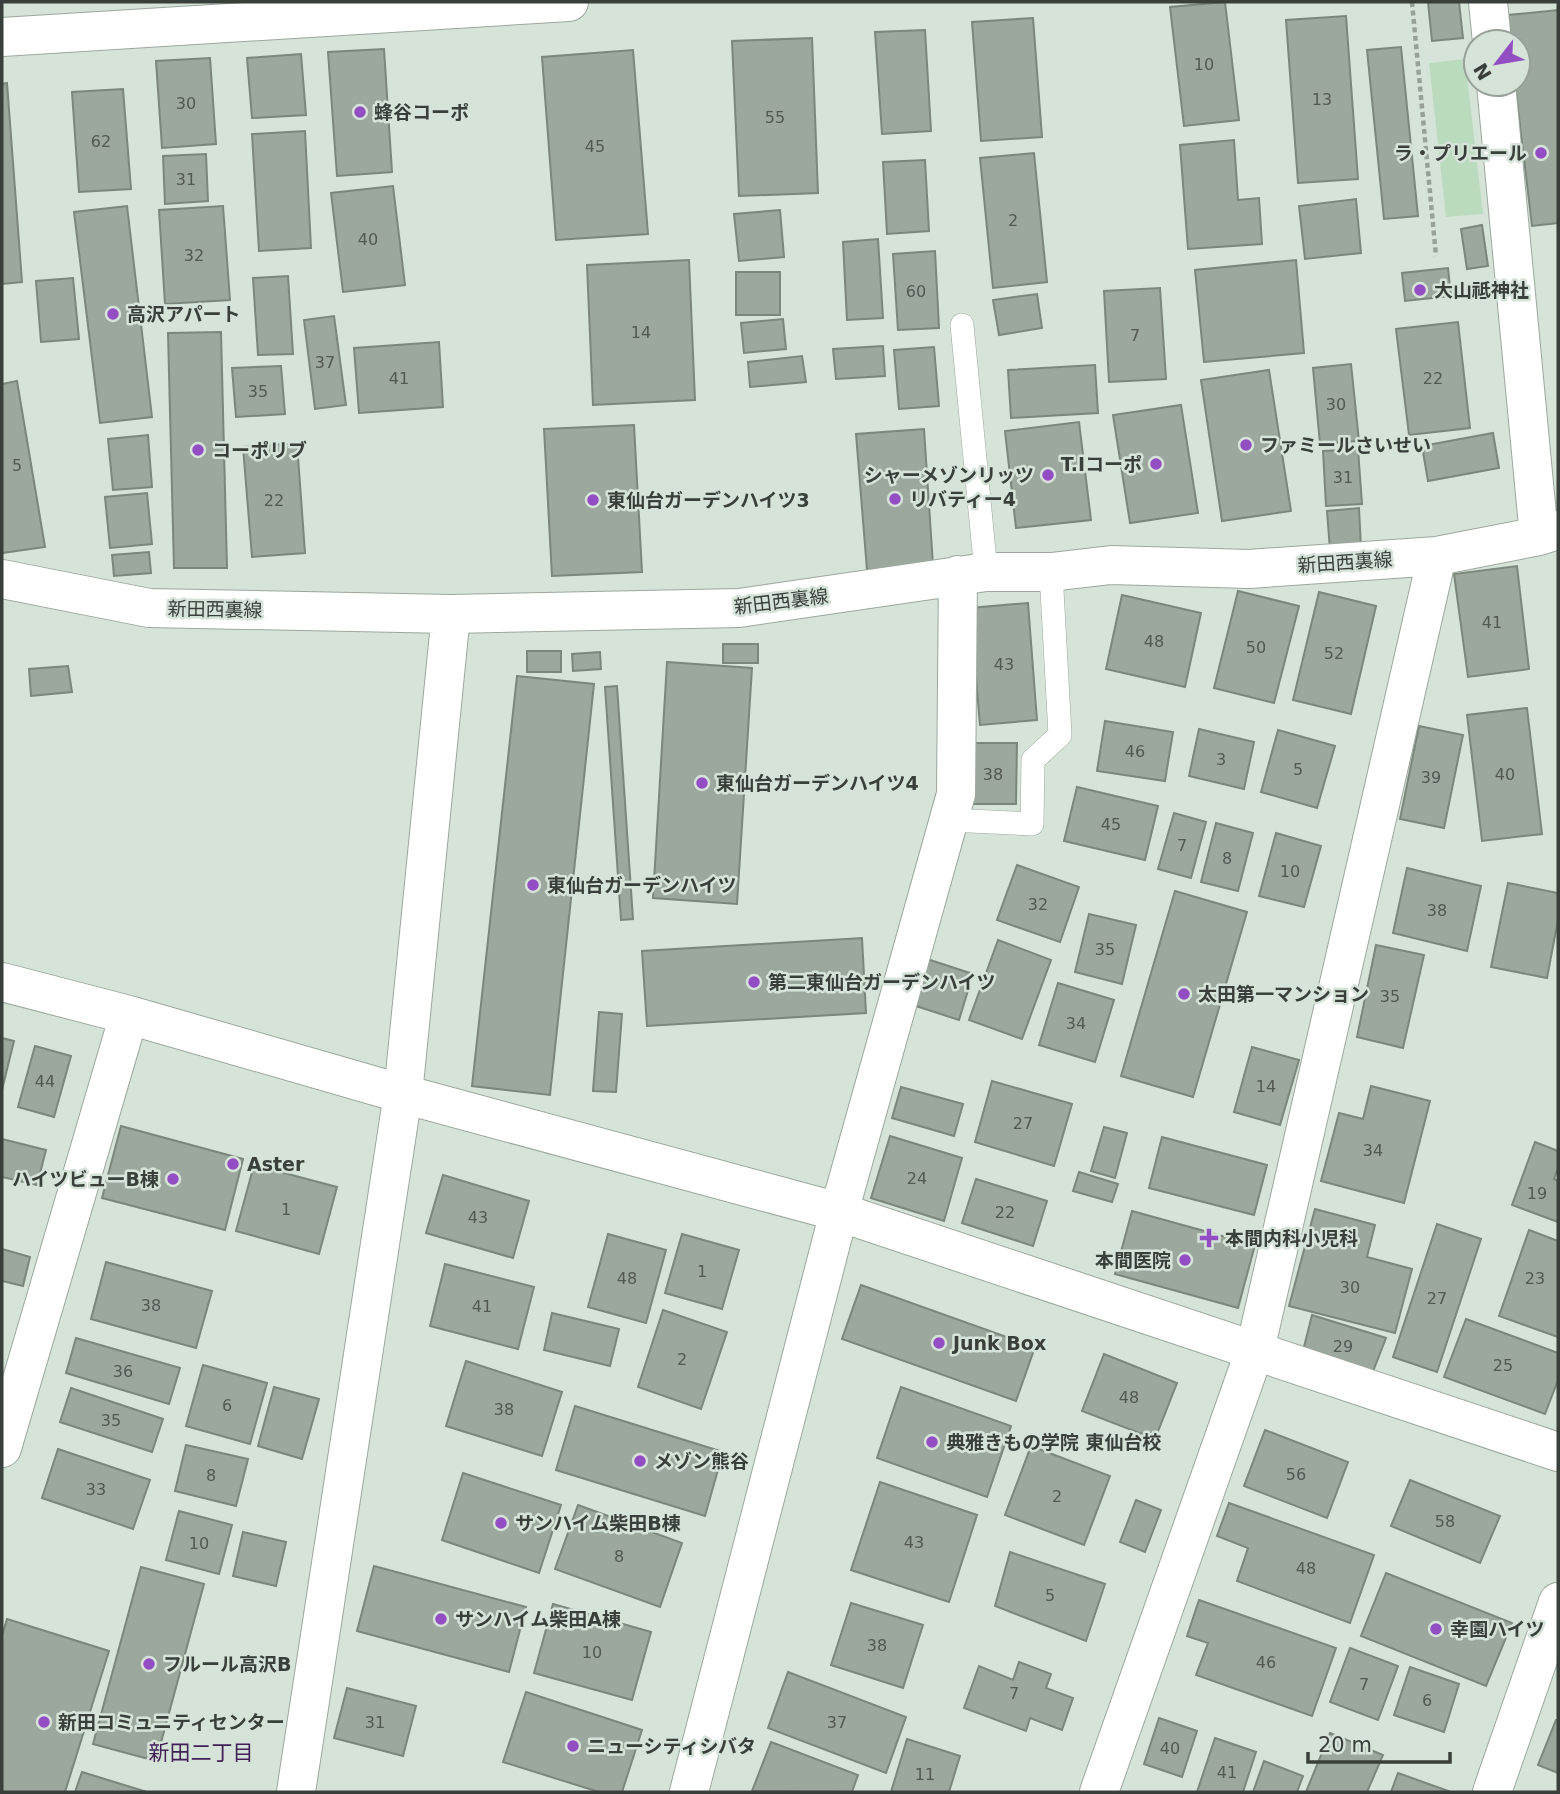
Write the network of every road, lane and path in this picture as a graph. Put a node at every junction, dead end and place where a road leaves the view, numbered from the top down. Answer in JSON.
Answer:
{"nodes":[{"id":1,"x":569,"y":2,"type":"edge"},
{"id":2,"x":1412,"y":2,"type":"edge"},
{"id":3,"x":1488,"y":2,"type":"edge"},
{"id":4,"x":1491,"y":28,"type":"edge"},
{"id":5,"x":2,"y":37,"type":"edge"},
{"id":6,"x":1498,"y":98,"type":"edge"},
{"id":7,"x":1436,"y":256,"type":"dead end"},
{"id":8,"x":962,"y":325,"type":"dead end"},
{"id":9,"x":1548,"y":533,"type":"edge"},
{"id":10,"x":1437,"y":556,"type":"junction"},
{"id":11,"x":1051,"y":572,"type":"junction"},
{"id":12,"x":972,"y":573,"type":"junction"},
{"id":13,"x":2,"y":579,"type":"edge"},
{"id":14,"x":452,"y":614,"type":"junction"},
{"id":15,"x":949,"y":820,"type":"junction"},
{"id":16,"x":2,"y":982,"type":"edge"},
{"id":17,"x":129,"y":1015,"type":"junction"},
{"id":18,"x":403,"y":1094,"type":"junction"},
{"id":19,"x":839,"y":1212,"type":"junction"},
{"id":20,"x":1255,"y":1350,"type":"junction"},
{"id":21,"x":2,"y":1448,"type":"edge"},
{"id":22,"x":1558,"y":1452,"type":"edge"},
{"id":23,"x":1558,"y":1602,"type":"edge"},
{"id":24,"x":296,"y":1792,"type":"edge"},
{"id":25,"x":689,"y":1792,"type":"edge"},
{"id":26,"x":1099,"y":1792,"type":"edge"},
{"id":27,"x":1492,"y":1792,"type":"edge"}],
"edges":[{"from":1,"to":5,"type":"street"},
{"from":2,"to":7,"type":"path"},
{"from":3,"to":4,"type":"street"},
{"from":6,"to":9,"type":"street"},
{"from":8,"to":12,"type":"lane"},
{"from":9,"to":10,"type":"street","name":"新田西裏線"},
{"from":10,"to":11,"type":"street","name":"新田西裏線"},
{"from":10,"to":20,"type":"street"},
{"from":11,"to":12,"type":"street","name":"新田西裏線"},
{"from":11,"to":15,"type":"lane"},
{"from":12,"to":14,"type":"street","name":"新田西裏線"},
{"from":12,"to":15,"type":"street"},
{"from":13,"to":14,"type":"street","name":"新田西裏線"},
{"from":14,"to":18,"type":"street"},
{"from":15,"to":19,"type":"street"},
{"from":16,"to":17,"type":"street"},
{"from":17,"to":18,"type":"street"},
{"from":17,"to":21,"type":"street"},
{"from":18,"to":19,"type":"street"},
{"from":18,"to":24,"type":"street"},
{"from":19,"to":20,"type":"street"},
{"from":19,"to":25,"type":"street"},
{"from":20,"to":22,"type":"street"},
{"from":20,"to":26,"type":"street"},
{"from":23,"to":27,"type":"street"}]}
